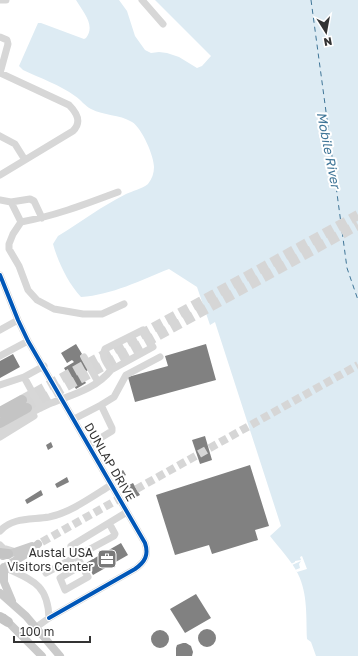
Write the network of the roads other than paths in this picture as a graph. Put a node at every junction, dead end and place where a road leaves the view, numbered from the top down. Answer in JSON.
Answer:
{"nodes":[{"id":1,"x":0,"y":0,"type":"edge"},
{"id":2,"x":6,"y":0,"type":"edge"},
{"id":3,"x":142,"y":0,"type":"edge"},
{"id":4,"x":163,"y":24,"type":"dead end"},
{"id":5,"x":0,"y":37,"type":"edge"},
{"id":6,"x":0,"y":73,"type":"edge"},
{"id":7,"x":0,"y":136,"type":"edge"},
{"id":8,"x":25,"y":160,"type":"junction"},
{"id":9,"x":0,"y":175,"type":"edge"},
{"id":10,"x":118,"y":192,"type":"dead end"},
{"id":11,"x":0,"y":200,"type":"edge"},
{"id":12,"x":11,"y":202,"type":"junction"},
{"id":13,"x":42,"y":218,"type":"junction"},
{"id":14,"x":21,"y":222,"type":"junction"},
{"id":15,"x":0,"y":275,"type":"edge"},
{"id":16,"x":124,"y":304,"type":"dead end"},
{"id":17,"x":18,"y":320,"type":"junction"},
{"id":18,"x":0,"y":330,"type":"edge"},
{"id":19,"x":28,"y":341,"type":"junction"},
{"id":20,"x":0,"y":356,"type":"edge"},
{"id":21,"x":84,"y":357,"type":"dead end"},
{"id":22,"x":160,"y":357,"type":"dead end"},
{"id":23,"x":44,"y":366,"type":"junction"},
{"id":24,"x":111,"y":370,"type":"junction"},
{"id":25,"x":24,"y":377,"type":"junction"},
{"id":26,"x":98,"y":382,"type":"junction"},
{"id":27,"x":0,"y":385,"type":"edge"},
{"id":28,"x":62,"y":399,"type":"junction"},
{"id":29,"x":101,"y":405,"type":"junction"},
{"id":30,"x":41,"y":408,"type":"junction"},
{"id":31,"x":0,"y":412,"type":"edge"},
{"id":32,"x":74,"y":419,"type":"junction"},
{"id":33,"x":0,"y":423,"type":"edge"},
{"id":34,"x":0,"y":430,"type":"edge"},
{"id":35,"x":0,"y":437,"type":"edge"},
{"id":36,"x":89,"y":445,"type":"junction"},
{"id":37,"x":111,"y":485,"type":"junction"},
{"id":38,"x":127,"y":512,"type":"junction"},
{"id":39,"x":109,"y":523,"type":"junction"},
{"id":40,"x":0,"y":532,"type":"edge"},
{"id":41,"x":0,"y":545,"type":"edge"},
{"id":42,"x":28,"y":548,"type":"junction"},
{"id":43,"x":6,"y":554,"type":"edge"},
{"id":44,"x":77,"y":556,"type":"junction"},
{"id":45,"x":82,"y":565,"type":"dead end"},
{"id":46,"x":1,"y":567,"type":"edge"},
{"id":47,"x":46,"y":573,"type":"dead end"},
{"id":48,"x":0,"y":593,"type":"edge"},
{"id":49,"x":13,"y":603,"type":"junction"},
{"id":50,"x":3,"y":618,"type":"edge"},
{"id":51,"x":49,"y":618,"type":"junction"},
{"id":52,"x":36,"y":626,"type":"junction"},
{"id":53,"x":24,"y":636,"type":"junction"},
{"id":54,"x":42,"y":656,"type":"edge"},
{"id":55,"x":60,"y":656,"type":"edge"}],
"edges":[{"from":1,"to":2,"type":"street"},
{"from":3,"to":4,"type":"street"},
{"from":5,"to":6,"type":"street"},
{"from":6,"to":8,"type":"street"},
{"from":7,"to":8,"type":"street"},
{"from":8,"to":9,"type":"street"},
{"from":10,"to":13,"type":"street"},
{"from":11,"to":12,"type":"street"},
{"from":12,"to":13,"type":"street"},
{"from":12,"to":14,"type":"street"},
{"from":13,"to":14,"type":"street"},
{"from":14,"to":16,"type":"street"},
{"from":15,"to":17,"type":"street","name":"DUNLAP DRIVE"},
{"from":17,"to":18,"type":"street"},
{"from":17,"to":19,"type":"street","name":"DUNLAP DRIVE"},
{"from":19,"to":20,"type":"street"},
{"from":19,"to":23,"type":"street","name":"DUNLAP DRIVE"},
{"from":21,"to":26,"type":"street"},
{"from":22,"to":29,"type":"street"},
{"from":23,"to":25,"type":"street"},
{"from":23,"to":28,"type":"street","name":"DUNLAP DRIVE"},
{"from":24,"to":24,"type":"street"},
{"from":24,"to":26,"type":"street"},
{"from":25,"to":27,"type":"street"},
{"from":25,"to":30,"type":"street"},
{"from":26,"to":28,"type":"street"},
{"from":28,"to":30,"type":"street"},
{"from":28,"to":32,"type":"street","name":"DUNLAP DRIVE"},
{"from":29,"to":32,"type":"street"},
{"from":29,"to":36,"type":"street"},
{"from":30,"to":34,"type":"street"},
{"from":30,"to":35,"type":"street"},
{"from":31,"to":33,"type":"highway"},
{"from":32,"to":36,"type":"street","name":"DUNLAP DRIVE"},
{"from":36,"to":37,"type":"street","name":"DUNLAP DRIVE"},
{"from":37,"to":38,"type":"street","name":"DUNLAP DRIVE"},
{"from":37,"to":40,"type":"street"},
{"from":38,"to":39,"type":"street"},
{"from":38,"to":51,"type":"street","name":"DUNLAP DRIVE"},
{"from":39,"to":44,"type":"street"},
{"from":39,"to":44,"type":"street"},
{"from":41,"to":43,"type":"street"},
{"from":42,"to":43,"type":"main road"},
{"from":42,"to":46,"type":"main road"},
{"from":42,"to":46,"type":"main road"},
{"from":44,"to":45,"type":"street"},
{"from":44,"to":47,"type":"street"},
{"from":46,"to":49,"type":"main road"},
{"from":46,"to":51,"type":"street"},
{"from":48,"to":49,"type":"main road"},
{"from":49,"to":52,"type":"main road"},
{"from":50,"to":53,"type":"main road"},
{"from":51,"to":52,"type":"street","name":"DUNLAP DRIVE"},
{"from":52,"to":53,"type":"street","name":"DUNLAP DRIVE"},
{"from":52,"to":55,"type":"main road"},
{"from":53,"to":54,"type":"main road"}]}
